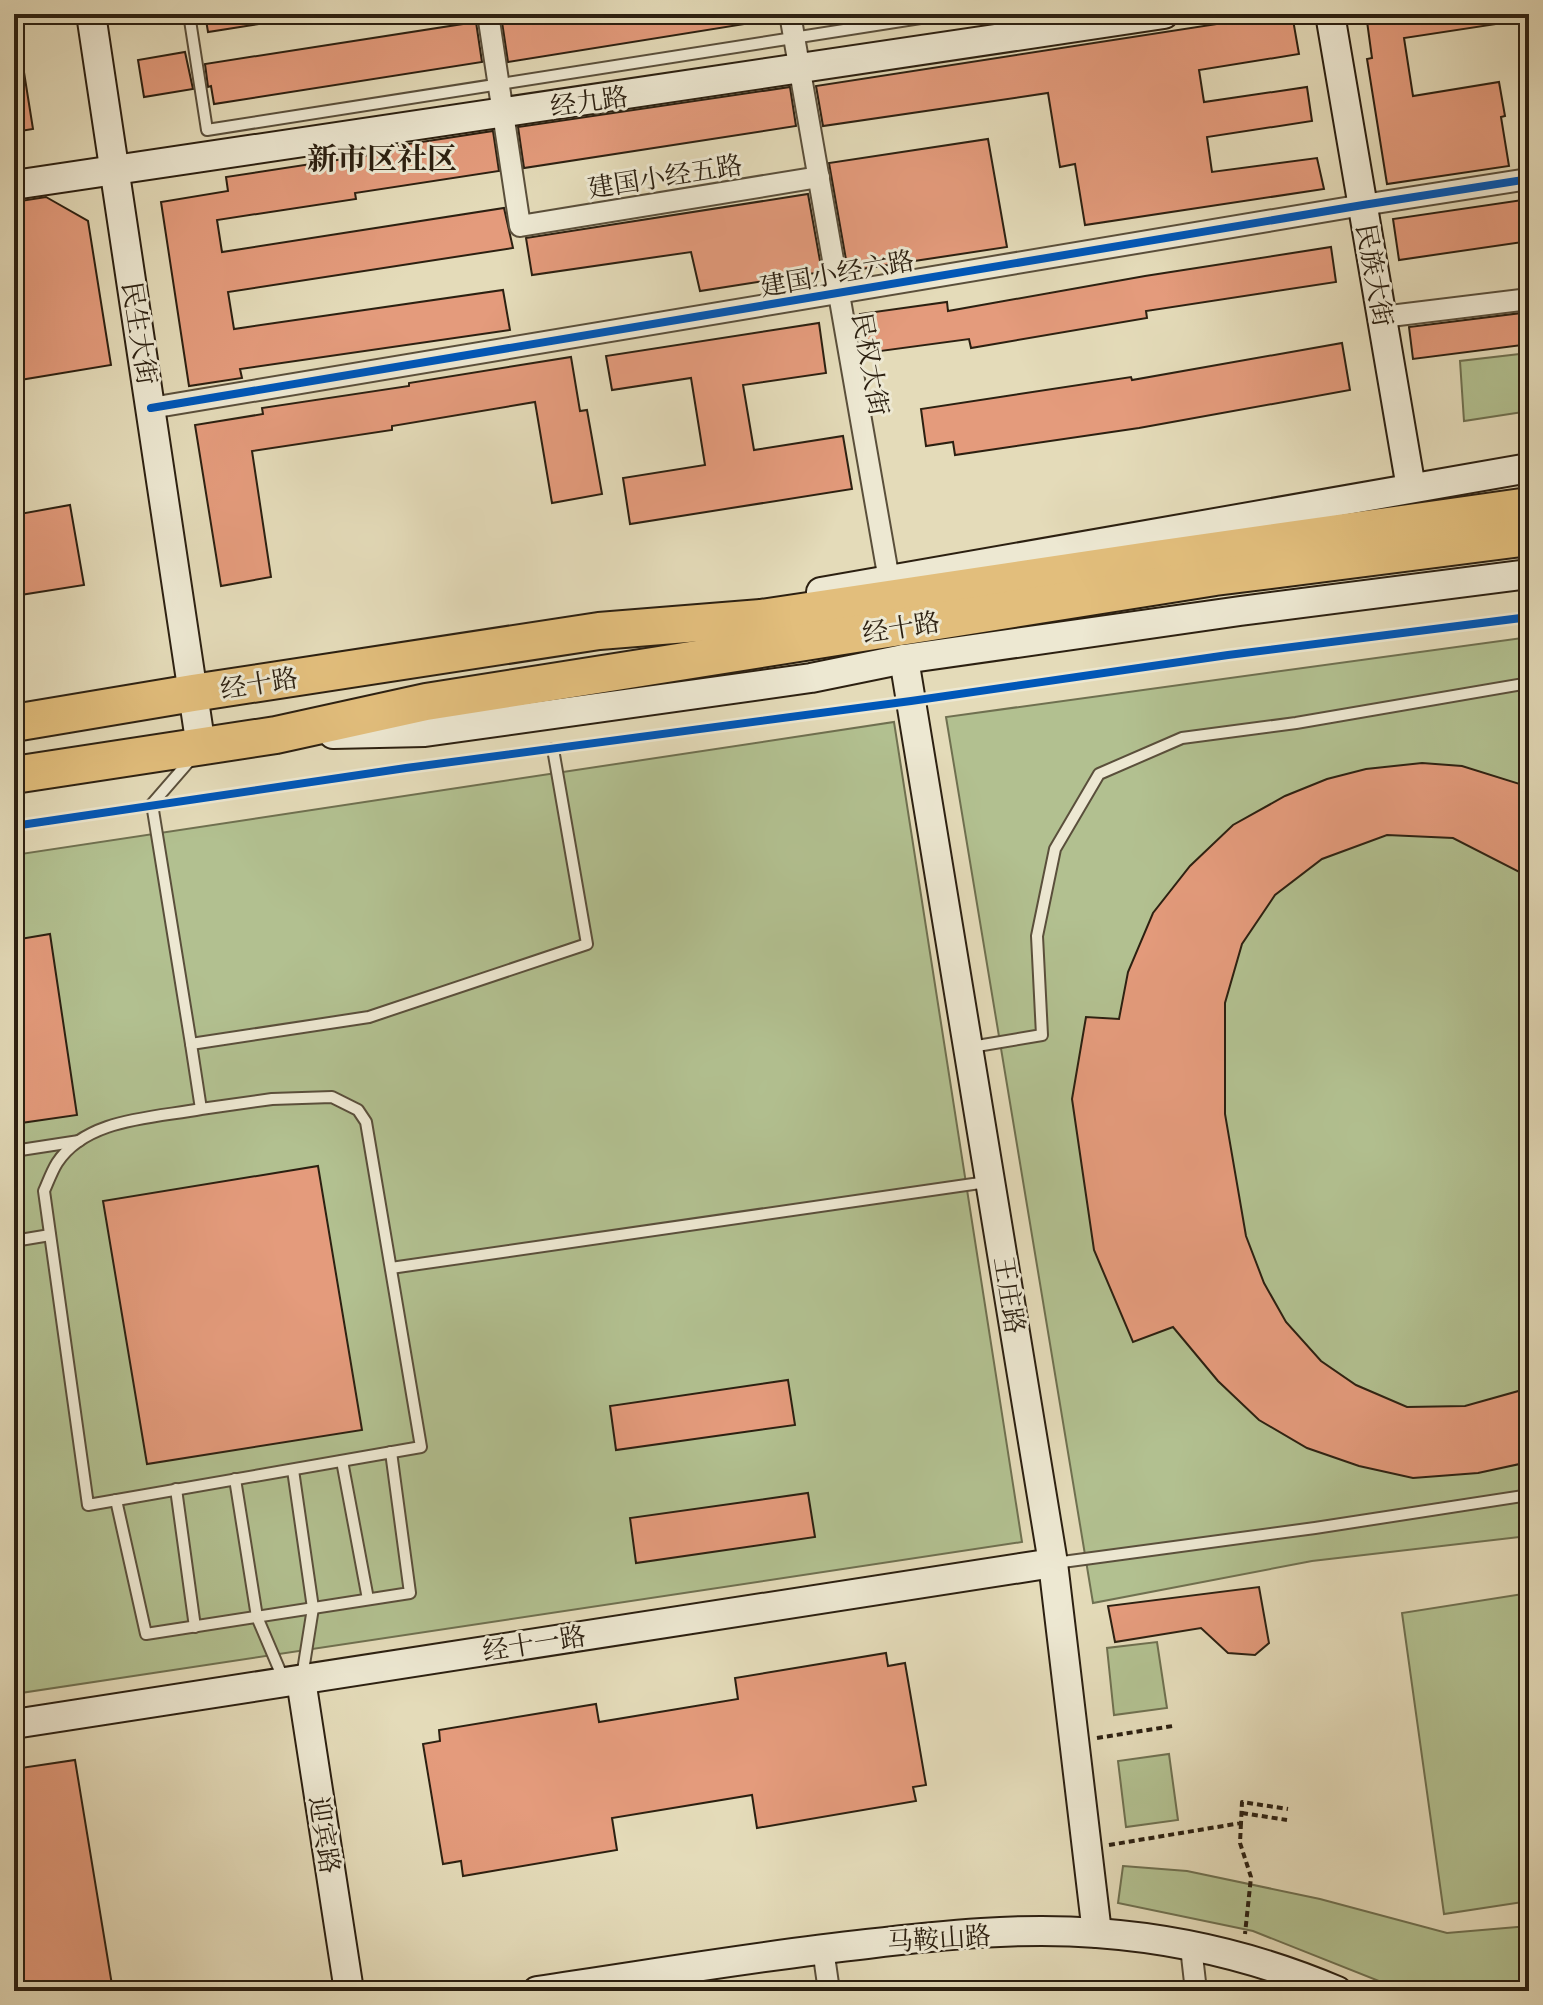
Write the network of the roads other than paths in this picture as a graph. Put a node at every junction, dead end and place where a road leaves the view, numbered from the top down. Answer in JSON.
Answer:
{"nodes":[{"id":1,"x":91,"y":14,"type":"edge"},
{"id":2,"x":189,"y":14,"type":"edge"},
{"id":3,"x":488,"y":14,"type":"edge"},
{"id":4,"x":790,"y":14,"type":"edge"},
{"id":5,"x":946,"y":14,"type":"edge"},
{"id":6,"x":1164,"y":14,"type":"edge"},
{"id":7,"x":1330,"y":14,"type":"edge"},
{"id":8,"x":1082,"y":20,"type":"edge"},
{"id":9,"x":794,"y":38,"type":"junction"},
{"id":10,"x":800,"y":70,"type":"junction"},
{"id":11,"x":499,"y":84,"type":"junction"},
{"id":12,"x":503,"y":114,"type":"junction"},
{"id":13,"x":116,"y":170,"type":"junction"},
{"id":14,"x":819,"y":177,"type":"junction"},
{"id":15,"x":1529,"y":179,"type":"edge"},
{"id":16,"x":14,"y":185,"type":"edge"},
{"id":17,"x":1363,"y":205,"type":"junction"},
{"id":18,"x":838,"y":293,"type":"junction"},
{"id":19,"x":1529,"y":299,"type":"edge"},
{"id":20,"x":1382,"y":317,"type":"junction"},
{"id":21,"x":151,"y":408,"type":"junction"},
{"id":22,"x":1529,"y":468,"type":"edge"},
{"id":23,"x":1468,"y":478,"type":"junction"},
{"id":24,"x":1411,"y":488,"type":"junction"},
{"id":25,"x":1529,"y":504,"type":"edge"},
{"id":26,"x":1529,"y":537,"type":"edge"},
{"id":27,"x":1529,"y":558,"type":"edge"},
{"id":28,"x":1529,"y":574,"type":"edge"},
{"id":29,"x":889,"y":580,"type":"junction"},
{"id":30,"x":1484,"y":580,"type":"junction"},
{"id":31,"x":599,"y":631,"type":"junction"},
{"id":32,"x":904,"y":659,"type":"junction"},
{"id":33,"x":1529,"y":683,"type":"edge"},
{"id":34,"x":193,"y":693,"type":"junction"},
{"id":35,"x":14,"y":723,"type":"edge"},
{"id":36,"x":276,"y":735,"type":"junction"},
{"id":37,"x":201,"y":747,"type":"junction"},
{"id":38,"x":553,"y":749,"type":"dead end"},
{"id":39,"x":14,"y":775,"type":"edge"},
{"id":40,"x":191,"y":1044,"type":"junction"},
{"id":41,"x":969,"y":1048,"type":"junction"},
{"id":42,"x":201,"y":1109,"type":"junction"},
{"id":43,"x":79,"y":1141,"type":"junction"},
{"id":44,"x":14,"y":1151,"type":"edge"},
{"id":45,"x":991,"y":1182,"type":"junction"},
{"id":46,"x":50,"y":1235,"type":"junction"},
{"id":47,"x":14,"y":1241,"type":"edge"},
{"id":48,"x":391,"y":1268,"type":"junction"},
{"id":49,"x":391,"y":1452,"type":"junction"},
{"id":50,"x":342,"y":1461,"type":"junction"},
{"id":51,"x":293,"y":1470,"type":"junction"},
{"id":52,"x":235,"y":1479,"type":"junction"},
{"id":53,"x":176,"y":1489,"type":"junction"},
{"id":54,"x":1529,"y":1495,"type":"edge"},
{"id":55,"x":116,"y":1500,"type":"junction"},
{"id":56,"x":1053,"y":1563,"type":"junction"},
{"id":57,"x":368,"y":1599,"type":"junction"},
{"id":58,"x":313,"y":1608,"type":"junction"},
{"id":59,"x":257,"y":1617,"type":"junction"},
{"id":60,"x":195,"y":1627,"type":"junction"},
{"id":61,"x":293,"y":1681,"type":"junction"},
{"id":62,"x":14,"y":1724,"type":"edge"},
{"id":63,"x":1097,"y":1933,"type":"junction"},
{"id":64,"x":1191,"y":1947,"type":"junction"},
{"id":65,"x":823,"y":1949,"type":"junction"},
{"id":66,"x":1298,"y":1982,"type":"edge"},
{"id":67,"x":330,"y":1991,"type":"edge"},
{"id":68,"x":349,"y":1991,"type":"edge"},
{"id":69,"x":537,"y":1991,"type":"edge"},
{"id":70,"x":829,"y":1991,"type":"edge"},
{"id":71,"x":1196,"y":1991,"type":"edge"},
{"id":72,"x":1337,"y":1991,"type":"edge"}],
"edges":[{"from":1,"to":13,"type":"main road","name":"民生大街"},
{"from":2,"to":11,"type":"lane"},
{"from":3,"to":11,"type":"street"},
{"from":4,"to":9,"type":"street","name":"民权大街"},
{"from":5,"to":9,"type":"lane"},
{"from":6,"to":8,"type":"main road","name":"经九路"},
{"from":7,"to":17,"type":"main road","name":"民族大街"},
{"from":8,"to":10,"type":"main road","name":"经九路"},
{"from":9,"to":10,"type":"street","name":"民权大街"},
{"from":9,"to":11,"type":"lane"},
{"from":10,"to":12,"type":"main road","name":"经九路"},
{"from":10,"to":14,"type":"street","name":"民权大街"},
{"from":11,"to":12,"type":"street"},
{"from":12,"to":13,"type":"main road","name":"经九路"},
{"from":12,"to":14,"type":"street","name":"建国小经五路"},
{"from":13,"to":16,"type":"main road","name":"经九路"},
{"from":13,"to":21,"type":"main road","name":"民生大街"},
{"from":14,"to":18,"type":"street","name":"民权大街"},
{"from":15,"to":17,"type":"street","name":"建国小经六路"},
{"from":17,"to":18,"type":"street","name":"建国小经六路"},
{"from":17,"to":20,"type":"main road","name":"民族大街"},
{"from":18,"to":21,"type":"street","name":"建国小经六路"},
{"from":18,"to":29,"type":"street","name":"民权大街"},
{"from":19,"to":20,"type":"street"},
{"from":20,"to":24,"type":"main road","name":"民族大街"},
{"from":21,"to":34,"type":"main road","name":"民生大街"},
{"from":22,"to":23,"type":"main road","name":"经十路"},
{"from":23,"to":24,"type":"main road","name":"经十路"},
{"from":23,"to":25,"type":"main road"},
{"from":24,"to":29,"type":"main road","name":"经十路"},
{"from":25,"to":31,"type":"highway","name":"经十路"},
{"from":26,"to":36,"type":"highway","name":"经十路"},
{"from":27,"to":30,"type":"main road"},
{"from":28,"to":30,"type":"main road","name":"经十路"},
{"from":29,"to":31,"type":"main road","name":"经十路"},
{"from":30,"to":32,"type":"main road","name":"经十路"},
{"from":31,"to":34,"type":"highway","name":"经十路"},
{"from":32,"to":36,"type":"main road","name":"经十路"},
{"from":32,"to":41,"type":"main road","name":"王庄路"},
{"from":33,"to":41,"type":"lane"},
{"from":34,"to":35,"type":"highway","name":"经十路"},
{"from":34,"to":37,"type":"main road","name":"民生大街"},
{"from":36,"to":37,"type":"highway","name":"经十路"},
{"from":37,"to":39,"type":"highway","name":"经十路"},
{"from":37,"to":40,"type":"lane"},
{"from":38,"to":40,"type":"lane"},
{"from":40,"to":42,"type":"lane"},
{"from":41,"to":45,"type":"main road","name":"王庄路"},
{"from":42,"to":43,"type":"lane"},
{"from":42,"to":48,"type":"lane"},
{"from":43,"to":44,"type":"lane"},
{"from":43,"to":46,"type":"lane"},
{"from":45,"to":48,"type":"lane"},
{"from":45,"to":56,"type":"main road","name":"王庄路"},
{"from":46,"to":47,"type":"lane"},
{"from":46,"to":55,"type":"lane"},
{"from":48,"to":49,"type":"lane"},
{"from":49,"to":50,"type":"lane"},
{"from":49,"to":57,"type":"lane"},
{"from":50,"to":51,"type":"lane"},
{"from":50,"to":57,"type":"lane"},
{"from":51,"to":52,"type":"lane"},
{"from":51,"to":58,"type":"lane"},
{"from":52,"to":53,"type":"lane"},
{"from":52,"to":59,"type":"lane"},
{"from":53,"to":55,"type":"lane"},
{"from":53,"to":60,"type":"lane"},
{"from":54,"to":56,"type":"lane"},
{"from":55,"to":60,"type":"lane"},
{"from":56,"to":61,"type":"main road","name":"经十一路"},
{"from":56,"to":63,"type":"main road","name":"王庄路"},
{"from":57,"to":58,"type":"lane"},
{"from":58,"to":59,"type":"lane"},
{"from":58,"to":61,"type":"lane"},
{"from":59,"to":60,"type":"lane"},
{"from":59,"to":61,"type":"lane"},
{"from":61,"to":62,"type":"main road","name":"经十一路"},
{"from":61,"to":67,"type":"main road","name":"迎宾路"},
{"from":61,"to":68,"type":"main road","name":"迎宾路"},
{"from":63,"to":64,"type":"main road","name":"马鞍山路"},
{"from":63,"to":65,"type":"main road","name":"马鞍山路"},
{"from":64,"to":66,"type":"main road","name":"马鞍山路"},
{"from":64,"to":71,"type":"street"},
{"from":65,"to":69,"type":"main road","name":"马鞍山路"},
{"from":65,"to":70,"type":"street"},
{"from":66,"to":72,"type":"main road","name":"马鞍山路"}]}
